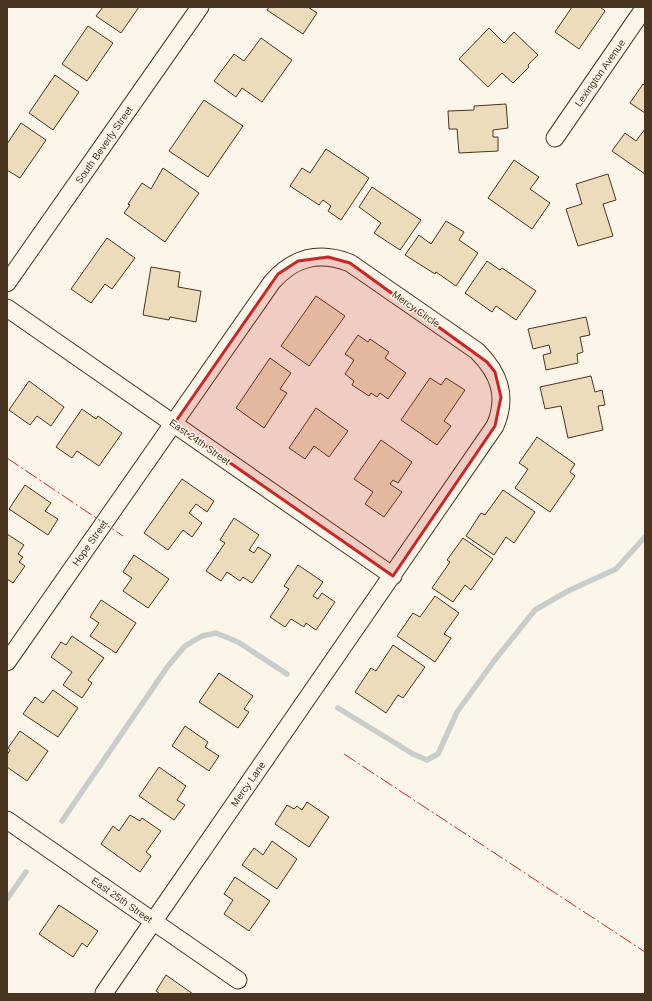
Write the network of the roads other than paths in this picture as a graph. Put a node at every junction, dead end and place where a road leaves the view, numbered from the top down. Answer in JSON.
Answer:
{"nodes":[{"id":1,"x":200,"y":7,"type":"edge"},
{"id":2,"x":645,"y":7,"type":"edge"},
{"id":3,"x":555,"y":138,"type":"dead end"},
{"id":4,"x":7,"y":283,"type":"edge"},
{"id":5,"x":7,"y":308,"type":"edge"},
{"id":6,"x":174,"y":424,"type":"junction"},
{"id":7,"x":393,"y":576,"type":"junction"},
{"id":8,"x":7,"y":662,"type":"edge"},
{"id":9,"x":7,"y":820,"type":"edge"},
{"id":10,"x":153,"y":922,"type":"junction"},
{"id":11,"x":238,"y":980,"type":"dead end"},
{"id":12,"x":104,"y":993,"type":"edge"}],
"edges":[{"from":1,"to":4,"type":"street","name":"South Beverly Street"},
{"from":2,"to":3,"type":"street","name":"Lexington Avenue"},
{"from":5,"to":6,"type":"street","name":"East 24th Street"},
{"from":6,"to":7,"type":"street","name":"East 24th Street"},
{"from":6,"to":7,"type":"street","name":"Mercy Circle"},
{"from":6,"to":8,"type":"street","name":"Hope Street"},
{"from":7,"to":10,"type":"street","name":"Mercy Lane"},
{"from":9,"to":10,"type":"street","name":"East 25th Street"},
{"from":10,"to":11,"type":"street","name":"East 25th Street"},
{"from":10,"to":12,"type":"street","name":"Mercy Lane"}]}
